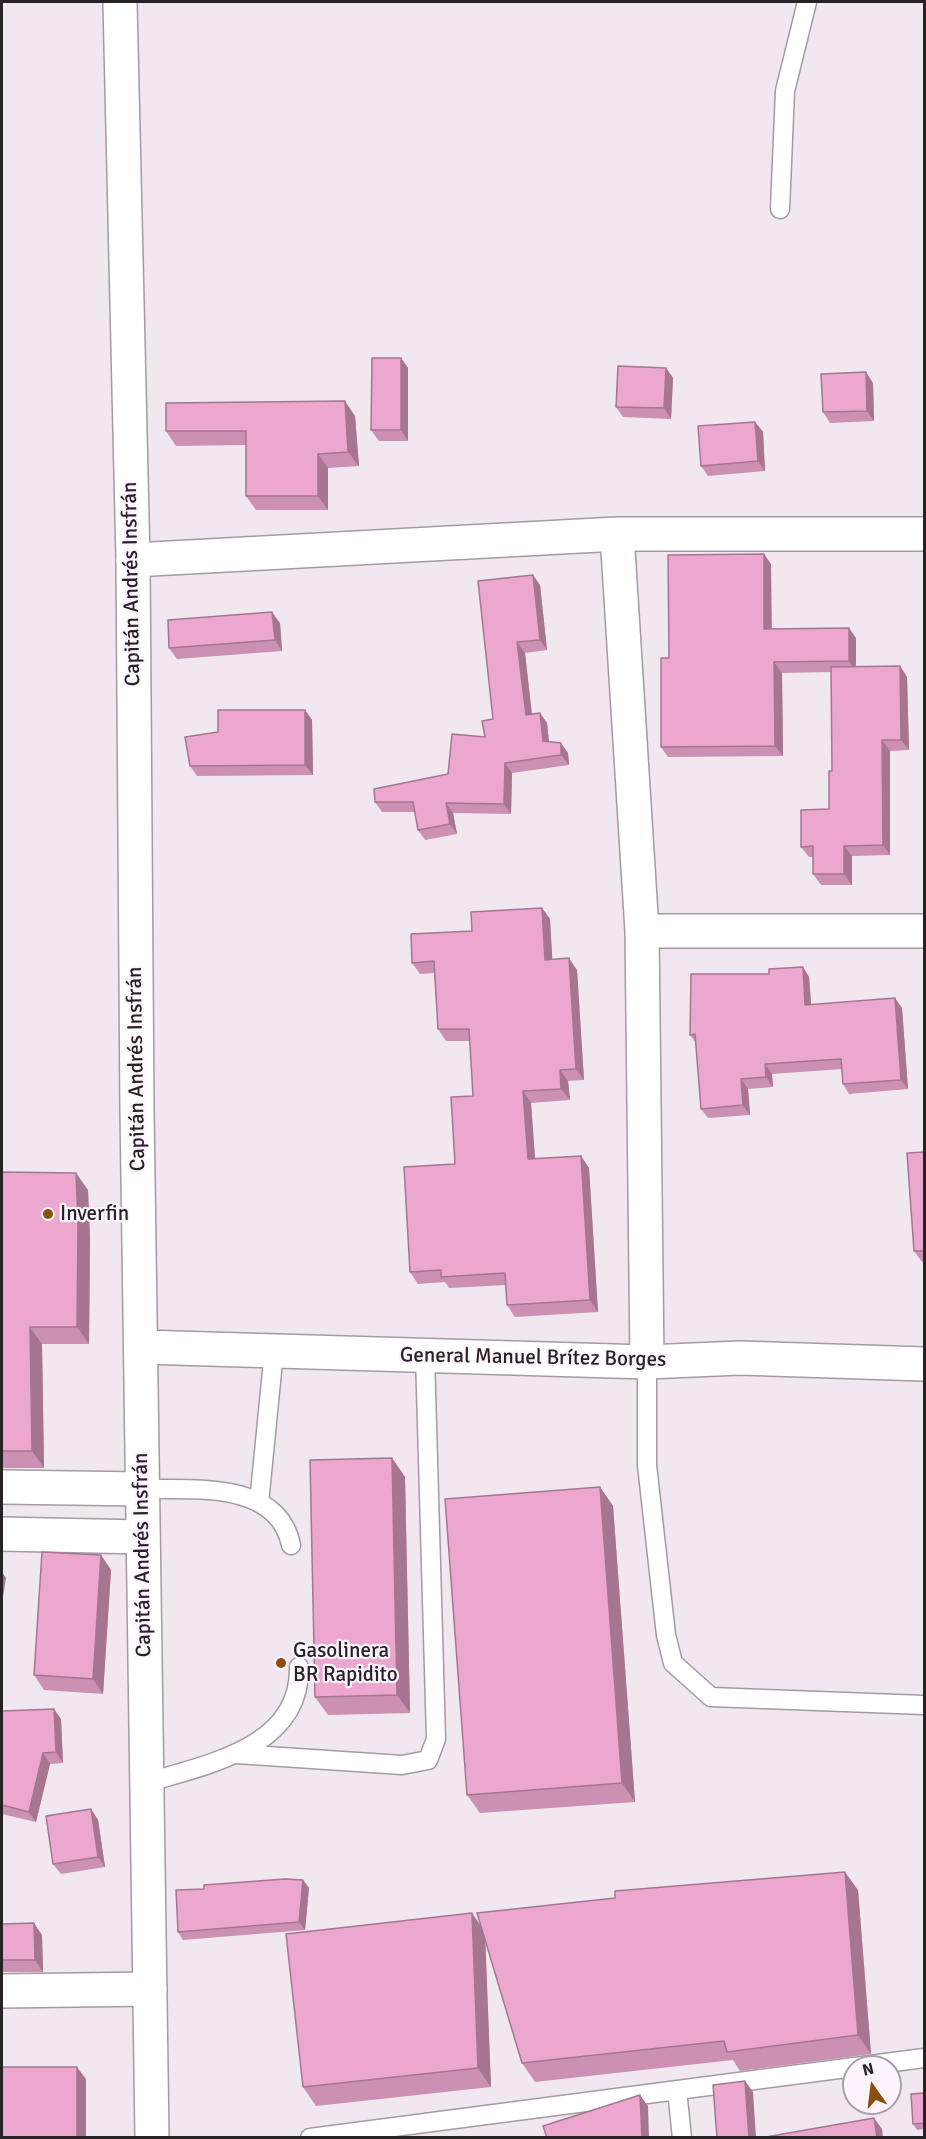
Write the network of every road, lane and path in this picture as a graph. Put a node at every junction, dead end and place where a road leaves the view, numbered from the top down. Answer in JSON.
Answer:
{"nodes":[{"id":1,"x":120,"y":2,"type":"edge"},
{"id":2,"x":807,"y":2,"type":"edge"},
{"id":3,"x":780,"y":208,"type":"dead end"},
{"id":4,"x":617,"y":534,"type":"junction"},
{"id":5,"x":924,"y":534,"type":"edge"},
{"id":6,"x":133,"y":560,"type":"junction"},
{"id":7,"x":642,"y":930,"type":"junction"},
{"id":8,"x":924,"y":931,"type":"edge"},
{"id":9,"x":142,"y":1347,"type":"junction"},
{"id":10,"x":274,"y":1351,"type":"junction"},
{"id":11,"x":425,"y":1356,"type":"junction"},
{"id":12,"x":647,"y":1362,"type":"junction"},
{"id":13,"x":924,"y":1364,"type":"edge"},
{"id":14,"x":2,"y":1487,"type":"edge"},
{"id":15,"x":142,"y":1489,"type":"junction"},
{"id":16,"x":259,"y":1503,"type":"junction"},
{"id":17,"x":2,"y":1534,"type":"edge"},
{"id":18,"x":142,"y":1537,"type":"junction"},
{"id":19,"x":291,"y":1545,"type":"dead end"},
{"id":20,"x":299,"y":1667,"type":"dead end"},
{"id":21,"x":924,"y":1705,"type":"edge"},
{"id":22,"x":237,"y":1754,"type":"junction"},
{"id":23,"x":146,"y":1783,"type":"junction"},
{"id":24,"x":150,"y":1989,"type":"junction"},
{"id":25,"x":2,"y":1991,"type":"edge"},
{"id":26,"x":924,"y":2058,"type":"edge"},
{"id":27,"x":902,"y":2061,"type":"edge"},
{"id":28,"x":842,"y":2069,"type":"edge"},
{"id":29,"x":677,"y":2090,"type":"junction"},
{"id":30,"x":152,"y":2138,"type":"edge"},
{"id":31,"x":310,"y":2138,"type":"edge"},
{"id":32,"x":682,"y":2138,"type":"edge"}],
"edges":[{"from":1,"to":6,"type":"street","name":"Capitán Andrés Insfrán"},
{"from":2,"to":3,"type":"lane"},
{"from":4,"to":5,"type":"street"},
{"from":4,"to":6,"type":"street"},
{"from":4,"to":7,"type":"street"},
{"from":6,"to":9,"type":"street","name":"Capitán Andrés Insfrán"},
{"from":7,"to":8,"type":"street"},
{"from":7,"to":12,"type":"street"},
{"from":9,"to":10,"type":"street","name":"General Manuel Brítez Borges"},
{"from":9,"to":15,"type":"street","name":"Capitán Andrés Insfrán"},
{"from":10,"to":11,"type":"street","name":"General Manuel Brítez Borges"},
{"from":10,"to":16,"type":"lane"},
{"from":11,"to":12,"type":"street","name":"General Manuel Brítez Borges"},
{"from":11,"to":22,"type":"lane"},
{"from":12,"to":13,"type":"street","name":"General Manuel Brítez Borges"},
{"from":12,"to":21,"type":"lane"},
{"from":14,"to":15,"type":"street"},
{"from":15,"to":16,"type":"lane"},
{"from":15,"to":18,"type":"street","name":"Capitán Andrés Insfrán"},
{"from":16,"to":19,"type":"lane"},
{"from":17,"to":18,"type":"street"},
{"from":18,"to":23,"type":"street","name":"Capitán Andrés Insfrán"},
{"from":20,"to":22,"type":"lane"},
{"from":22,"to":23,"type":"lane"},
{"from":23,"to":24,"type":"street","name":"Capitán Andrés Insfrán"},
{"from":24,"to":25,"type":"street"},
{"from":24,"to":30,"type":"street","name":"Capitán Andrés Insfrán"},
{"from":26,"to":27,"type":"lane"},
{"from":28,"to":29,"type":"lane"},
{"from":29,"to":31,"type":"lane"},
{"from":29,"to":32,"type":"lane"}]}
